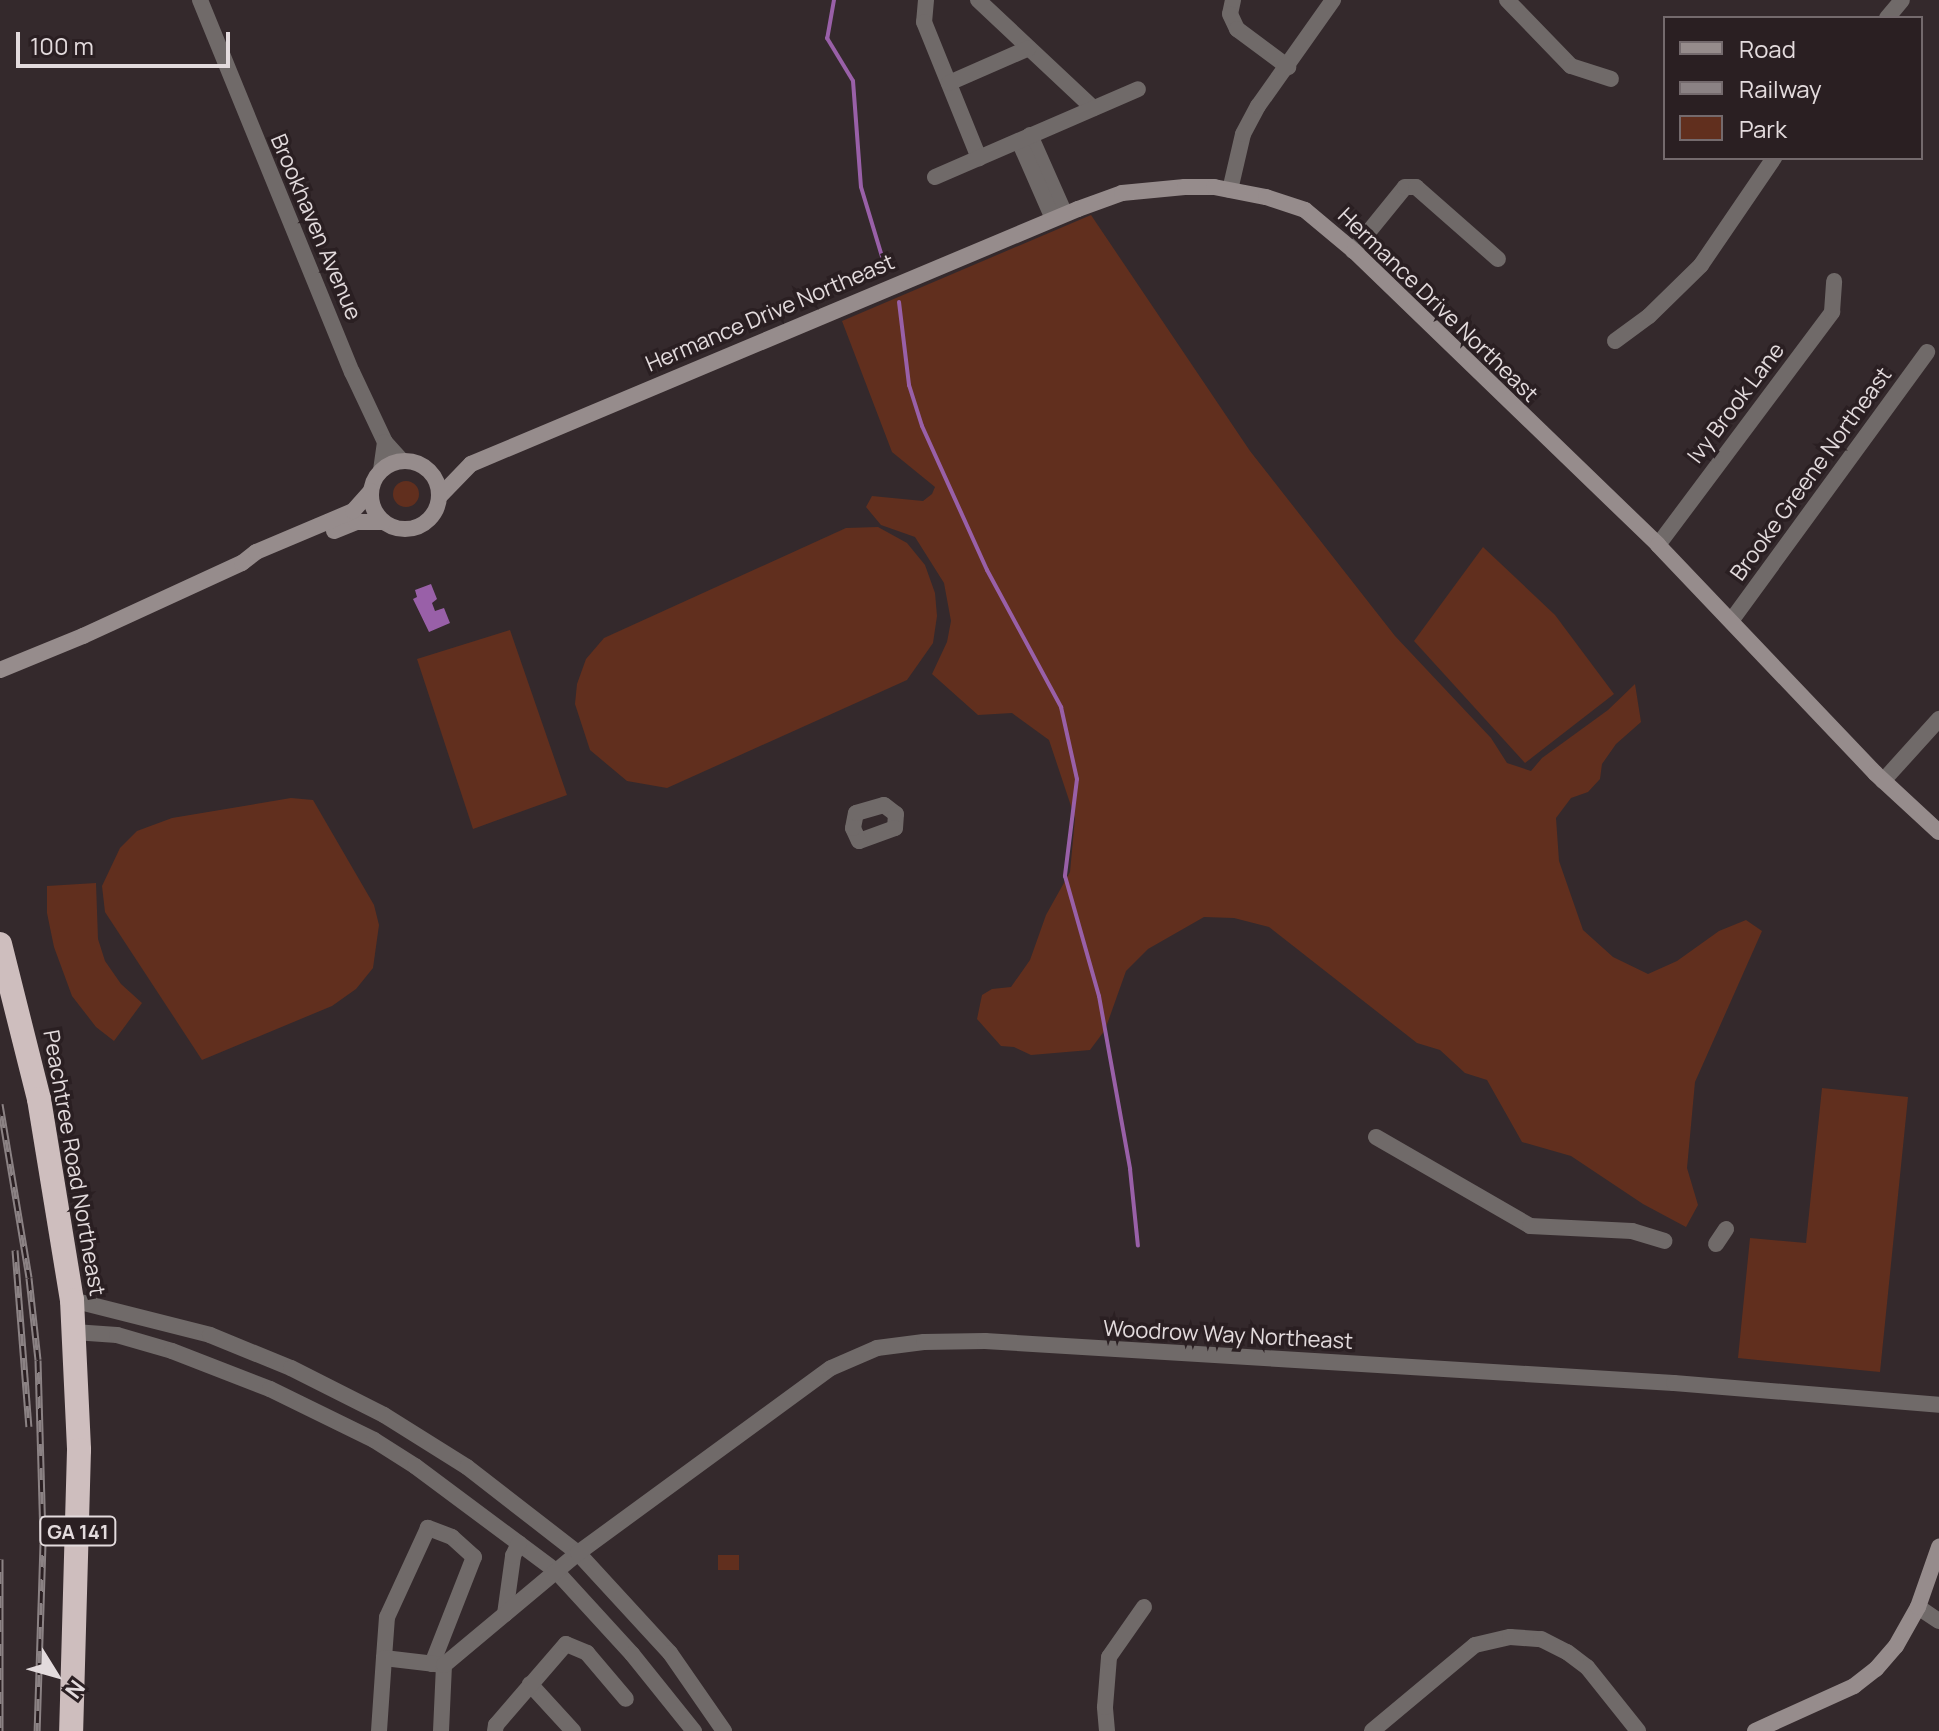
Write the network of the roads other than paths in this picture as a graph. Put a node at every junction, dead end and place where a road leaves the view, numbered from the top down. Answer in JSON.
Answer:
{"nodes":[{"id":1,"x":200,"y":0,"type":"edge"},
{"id":2,"x":926,"y":0,"type":"edge"},
{"id":3,"x":978,"y":0,"type":"edge"},
{"id":4,"x":1233,"y":0,"type":"edge"},
{"id":5,"x":1333,"y":0,"type":"edge"},
{"id":6,"x":1507,"y":0,"type":"edge"},
{"id":7,"x":1902,"y":0,"type":"edge"},
{"id":8,"x":1889,"y":16,"type":"edge"},
{"id":9,"x":1029,"y":48,"type":"junction"},
{"id":10,"x":1288,"y":67,"type":"junction"},
{"id":11,"x":1611,"y":79,"type":"dead end"},
{"id":12,"x":949,"y":83,"type":"junction"},
{"id":13,"x":1138,"y":89,"type":"dead end"},
{"id":14,"x":1093,"y":108,"type":"junction"},
{"id":15,"x":1025,"y":138,"type":"junction"},
{"id":16,"x":979,"y":158,"type":"junction"},
{"id":17,"x":1773,"y":160,"type":"edge"},
{"id":18,"x":935,"y":177,"type":"dead end"},
{"id":19,"x":1230,"y":190,"type":"junction"},
{"id":20,"x":1059,"y":216,"type":"junction"},
{"id":21,"x":1353,"y":251,"type":"junction"},
{"id":22,"x":1498,"y":259,"type":"dead end"},
{"id":23,"x":1834,"y":281,"type":"dead end"},
{"id":24,"x":1615,"y":341,"type":"dead end"},
{"id":25,"x":1927,"y":352,"type":"dead end"},
{"id":26,"x":385,"y":442,"type":"junction"},
{"id":27,"x":402,"y":461,"type":"junction"},
{"id":28,"x":464,"y":470,"type":"junction"},
{"id":29,"x":381,"y":471,"type":"junction"},
{"id":30,"x":431,"y":472,"type":"junction"},
{"id":31,"x":371,"y":491,"type":"junction"},
{"id":32,"x":440,"y":496,"type":"junction"},
{"id":33,"x":383,"y":522,"type":"junction"},
{"id":34,"x":1658,"y":545,"type":"junction"},
{"id":35,"x":242,"y":563,"type":"junction"},
{"id":36,"x":1731,"y":621,"type":"junction"},
{"id":37,"x":0,"y":670,"type":"edge"},
{"id":38,"x":1939,"y":719,"type":"edge"},
{"id":39,"x":1883,"y":781,"type":"junction"},
{"id":40,"x":1939,"y":832,"type":"edge"},
{"id":41,"x":0,"y":944,"type":"edge"},
{"id":42,"x":1376,"y":1137,"type":"dead end"},
{"id":43,"x":1726,"y":1229,"type":"dead end"},
{"id":44,"x":1665,"y":1241,"type":"dead end"},
{"id":45,"x":1716,"y":1244,"type":"dead end"},
{"id":46,"x":72,"y":1300,"type":"junction"},
{"id":47,"x":74,"y":1332,"type":"junction"},
{"id":48,"x":1939,"y":1405,"type":"edge"},
{"id":49,"x":519,"y":1543,"type":"junction"},
{"id":50,"x":1939,"y":1547,"type":"edge"},
{"id":51,"x":578,"y":1553,"type":"junction"},
{"id":52,"x":512,"y":1567,"type":"junction"},
{"id":53,"x":556,"y":1571,"type":"junction"},
{"id":54,"x":535,"y":1589,"type":"junction"},
{"id":55,"x":1144,"y":1607,"type":"dead end"},
{"id":56,"x":1918,"y":1607,"type":"junction"},
{"id":57,"x":505,"y":1614,"type":"junction"},
{"id":58,"x":1939,"y":1621,"type":"edge"},
{"id":59,"x":384,"y":1658,"type":"junction"},
{"id":60,"x":438,"y":1665,"type":"junction"},
{"id":61,"x":530,"y":1684,"type":"junction"},
{"id":62,"x":626,"y":1699,"type":"dead end"},
{"id":63,"x":71,"y":1731,"type":"edge"},
{"id":64,"x":379,"y":1731,"type":"edge"},
{"id":65,"x":441,"y":1731,"type":"edge"},
{"id":66,"x":495,"y":1731,"type":"edge"},
{"id":67,"x":573,"y":1731,"type":"edge"},
{"id":68,"x":694,"y":1731,"type":"edge"},
{"id":69,"x":724,"y":1731,"type":"edge"},
{"id":70,"x":1107,"y":1731,"type":"edge"},
{"id":71,"x":1372,"y":1731,"type":"edge"},
{"id":72,"x":1638,"y":1731,"type":"edge"},
{"id":73,"x":1755,"y":1731,"type":"edge"}],
"edges":[{"from":1,"to":26,"type":"street","name":"Brookhaven Avenue"},
{"from":2,"to":12,"type":"street"},
{"from":3,"to":9,"type":"street"},
{"from":4,"to":10,"type":"street"},
{"from":5,"to":10,"type":"street"},
{"from":6,"to":11,"type":"street"},
{"from":7,"to":8,"type":"street"},
{"from":9,"to":12,"type":"street"},
{"from":9,"to":14,"type":"street"},
{"from":10,"to":19,"type":"street"},
{"from":12,"to":16,"type":"street"},
{"from":13,"to":14,"type":"street"},
{"from":14,"to":15,"type":"street"},
{"from":15,"to":16,"type":"street"},
{"from":15,"to":20,"type":"street"},
{"from":16,"to":18,"type":"street"},
{"from":17,"to":24,"type":"street"},
{"from":19,"to":20,"type":"street","name":"Hermance Drive Northeast"},
{"from":19,"to":21,"type":"street","name":"Hermance Drive Northeast"},
{"from":20,"to":28,"type":"street","name":"Hermance Drive Northeast"},
{"from":21,"to":22,"type":"street"},
{"from":21,"to":34,"type":"street","name":"Hermance Drive Northeast"},
{"from":23,"to":34,"type":"street","name":"Ivy Brook Lane"},
{"from":25,"to":36,"type":"street","name":"Brooke Greene Northeast"},
{"from":26,"to":27,"type":"street","name":"Brookhaven Avenue"},
{"from":26,"to":29,"type":"street"},
{"from":27,"to":29,"type":"street"},
{"from":27,"to":30,"type":"street","name":"Hermance Drive Northeast"},
{"from":28,"to":30,"type":"street","name":"Hermance Drive Northeast"},
{"from":28,"to":32,"type":"street","name":"Hermance Drive Northeast"},
{"from":29,"to":31,"type":"street","name":"Hermance Drive Northeast"},
{"from":30,"to":32,"type":"street"},
{"from":31,"to":33,"type":"street"},
{"from":31,"to":35,"type":"street","name":"Hermance Drive Northeast"},
{"from":32,"to":33,"type":"street","name":"Hermance Drive Northeast"},
{"from":33,"to":35,"type":"street","name":"Hermance Drive Northeast"},
{"from":34,"to":36,"type":"street","name":"Hermance Drive Northeast"},
{"from":35,"to":37,"type":"street","name":"Hermance Drive Northeast"},
{"from":36,"to":39,"type":"street","name":"Hermance Drive Northeast"},
{"from":38,"to":39,"type":"street"},
{"from":39,"to":40,"type":"street","name":"Hermance Drive Northeast"},
{"from":41,"to":46,"type":"highway","name":"Peachtree Road Northeast","number":"GA 141"},
{"from":42,"to":44,"type":"street"},
{"from":43,"to":45,"type":"street"},
{"from":46,"to":47,"type":"highway","name":"Peachtree Road Northeast","number":"GA 141"},
{"from":46,"to":51,"type":"street"},
{"from":47,"to":49,"type":"street"},
{"from":47,"to":63,"type":"highway","name":"Peachtree Road Northeast","number":"GA 141"},
{"from":48,"to":51,"type":"street","name":"Woodrow Way Northeast"},
{"from":49,"to":52,"type":"street"},
{"from":49,"to":53,"type":"street"},
{"from":50,"to":56,"type":"street"},
{"from":51,"to":53,"type":"street","name":"Woodrow Way Northeast"},
{"from":51,"to":69,"type":"street"},
{"from":52,"to":54,"type":"street"},
{"from":52,"to":57,"type":"street"},
{"from":53,"to":54,"type":"street","name":"Woodrow Way Northeast"},
{"from":53,"to":68,"type":"street"},
{"from":54,"to":57,"type":"street","name":"Woodrow Way Northeast"},
{"from":55,"to":70,"type":"street"},
{"from":56,"to":58,"type":"street"},
{"from":56,"to":73,"type":"street"},
{"from":57,"to":60,"type":"street","name":"Woodrow Way Northeast"},
{"from":59,"to":60,"type":"street"},
{"from":59,"to":60,"type":"street"},
{"from":59,"to":64,"type":"street"},
{"from":60,"to":65,"type":"street"},
{"from":61,"to":62,"type":"street"},
{"from":61,"to":66,"type":"street"},
{"from":61,"to":67,"type":"street"},
{"from":71,"to":72,"type":"street"}]}
